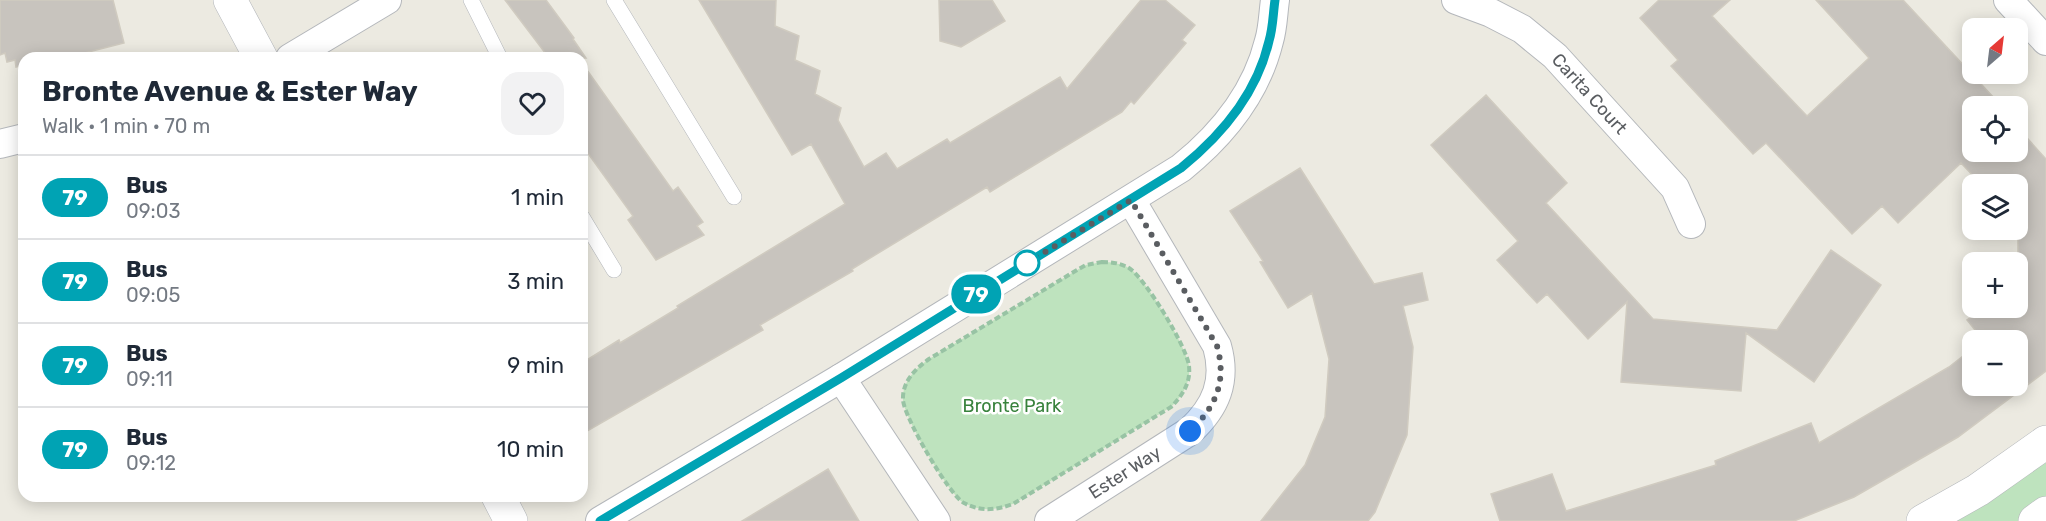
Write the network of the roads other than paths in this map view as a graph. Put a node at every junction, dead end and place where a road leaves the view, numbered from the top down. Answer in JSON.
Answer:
{"nodes":[{"id":1,"x":230,"y":0,"type":"edge"},
{"id":2,"x":387,"y":0,"type":"edge"},
{"id":3,"x":471,"y":0,"type":"edge"},
{"id":4,"x":614,"y":0,"type":"edge"},
{"id":5,"x":1275,"y":0,"type":"edge"},
{"id":6,"x":1456,"y":0,"type":"edge"},
{"id":7,"x":2008,"y":0,"type":"edge"},
{"id":8,"x":2046,"y":41,"type":"edge"},
{"id":9,"x":258,"y":52,"type":"edge"},
{"id":10,"x":300,"y":52,"type":"edge"},
{"id":11,"x":497,"y":52,"type":"edge"},
{"id":12,"x":18,"y":140,"type":"edge"},
{"id":13,"x":0,"y":144,"type":"edge"},
{"id":14,"x":734,"y":197,"type":"dead end"},
{"id":15,"x":1131,"y":200,"type":"junction"},
{"id":16,"x":1691,"y":224,"type":"dead end"},
{"id":17,"x":588,"y":227,"type":"edge"},
{"id":18,"x":614,"y":270,"type":"dead end"},
{"id":19,"x":841,"y":378,"type":"junction"},
{"id":20,"x":2046,"y":442,"type":"edge"},
{"id":21,"x":501,"y":502,"type":"edge"},
{"id":22,"x":2046,"y":513,"type":"edge"},
{"id":23,"x":511,"y":521,"type":"edge"},
{"id":24,"x":600,"y":521,"type":"edge"},
{"id":25,"x":936,"y":521,"type":"edge"},
{"id":26,"x":1048,"y":521,"type":"edge"},
{"id":27,"x":1923,"y":521,"type":"edge"},
{"id":28,"x":2035,"y":521,"type":"edge"}],
"edges":[{"from":1,"to":9,"type":"street"},
{"from":2,"to":10,"type":"street"},
{"from":3,"to":11,"type":"lane"},
{"from":4,"to":14,"type":"lane"},
{"from":5,"to":15,"type":"street"},
{"from":6,"to":16,"type":"street","name":"Carita Court"},
{"from":7,"to":8,"type":"street"},
{"from":12,"to":13,"type":"street"},
{"from":15,"to":19,"type":"street"},
{"from":15,"to":26,"type":"street","name":"Ester Way"},
{"from":17,"to":18,"type":"lane"},
{"from":19,"to":24,"type":"street"},
{"from":19,"to":25,"type":"street"},
{"from":20,"to":27,"type":"street"},
{"from":21,"to":23,"type":"street"},
{"from":22,"to":28,"type":"street"}]}
